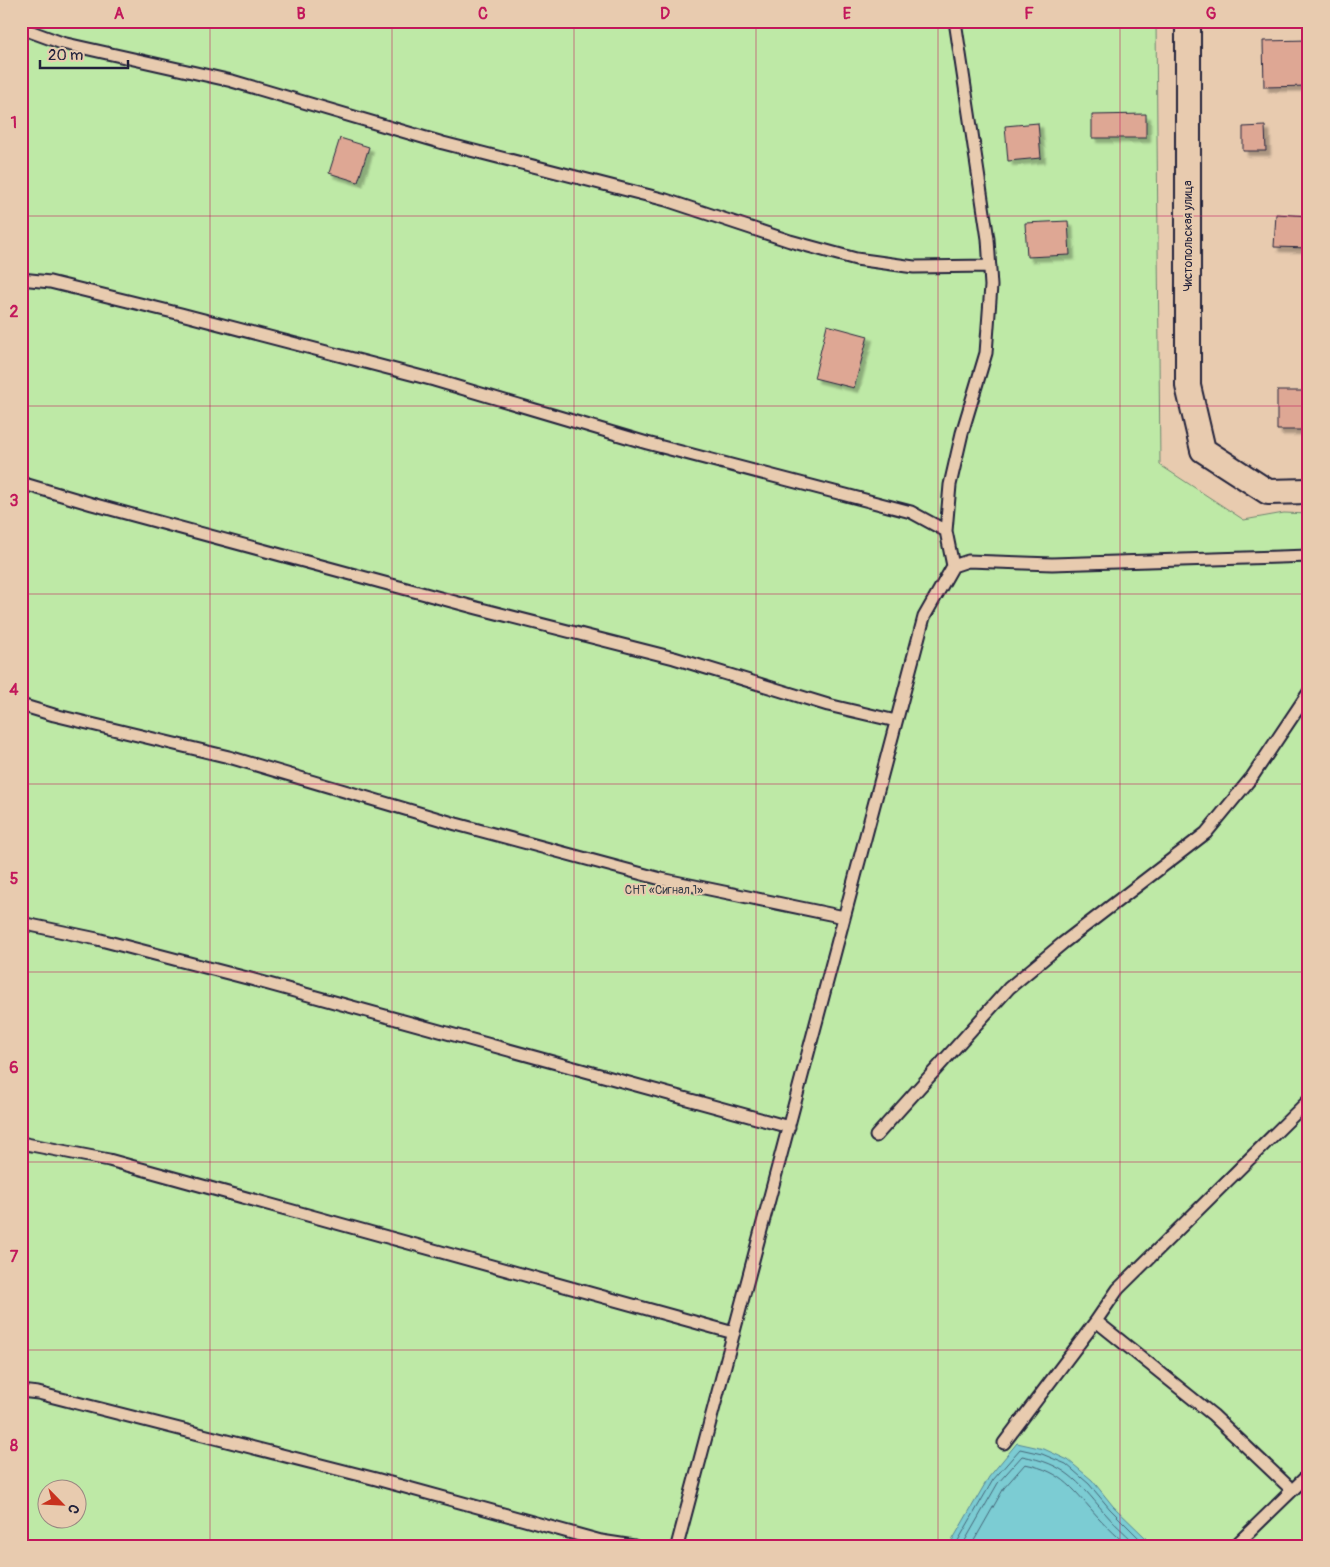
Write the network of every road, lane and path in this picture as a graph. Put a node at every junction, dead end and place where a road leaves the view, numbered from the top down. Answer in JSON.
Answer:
{"nodes":[{"id":1,"x":955,"y":21,"type":"edge"},
{"id":2,"x":1188,"y":21,"type":"edge"},
{"id":3,"x":21,"y":28,"type":"edge"},
{"id":4,"x":990,"y":266,"type":"junction"},
{"id":5,"x":21,"y":280,"type":"edge"},
{"id":6,"x":21,"y":483,"type":"edge"},
{"id":7,"x":1309,"y":490,"type":"edge"},
{"id":8,"x":946,"y":531,"type":"junction"},
{"id":9,"x":1309,"y":556,"type":"edge"},
{"id":10,"x":953,"y":566,"type":"junction"},
{"id":11,"x":1309,"y":692,"type":"edge"},
{"id":12,"x":21,"y":705,"type":"edge"},
{"id":13,"x":896,"y":721,"type":"junction"},
{"id":14,"x":844,"y":917,"type":"junction"},
{"id":15,"x":21,"y":923,"type":"edge"},
{"id":16,"x":1309,"y":1100,"type":"edge"},
{"id":17,"x":789,"y":1127,"type":"junction"},
{"id":18,"x":876,"y":1136,"type":"dead end"},
{"id":19,"x":21,"y":1143,"type":"edge"},
{"id":20,"x":1096,"y":1321,"type":"junction"},
{"id":21,"x":734,"y":1333,"type":"junction"},
{"id":22,"x":21,"y":1392,"type":"edge"},
{"id":23,"x":1004,"y":1443,"type":"dead end"},
{"id":24,"x":1309,"y":1474,"type":"edge"},
{"id":25,"x":1292,"y":1490,"type":"junction"},
{"id":26,"x":634,"y":1546,"type":"edge"},
{"id":27,"x":677,"y":1546,"type":"edge"},
{"id":28,"x":1235,"y":1546,"type":"edge"}],
"edges":[{"from":1,"to":4,"type":"lane"},
{"from":2,"to":7,"type":"street","name":"Чистопольская улица"},
{"from":3,"to":4,"type":"lane"},
{"from":4,"to":8,"type":"lane"},
{"from":5,"to":8,"type":"lane"},
{"from":6,"to":13,"type":"lane"},
{"from":8,"to":10,"type":"lane"},
{"from":9,"to":10,"type":"lane"},
{"from":10,"to":13,"type":"lane"},
{"from":11,"to":18,"type":"lane"},
{"from":12,"to":14,"type":"lane"},
{"from":13,"to":14,"type":"lane"},
{"from":14,"to":17,"type":"lane"},
{"from":15,"to":17,"type":"lane"},
{"from":16,"to":20,"type":"lane"},
{"from":17,"to":21,"type":"lane"},
{"from":19,"to":21,"type":"lane"},
{"from":20,"to":23,"type":"lane"},
{"from":20,"to":25,"type":"lane"},
{"from":21,"to":27,"type":"lane"},
{"from":22,"to":26,"type":"lane"},
{"from":24,"to":25,"type":"lane"},
{"from":25,"to":28,"type":"lane"}]}
